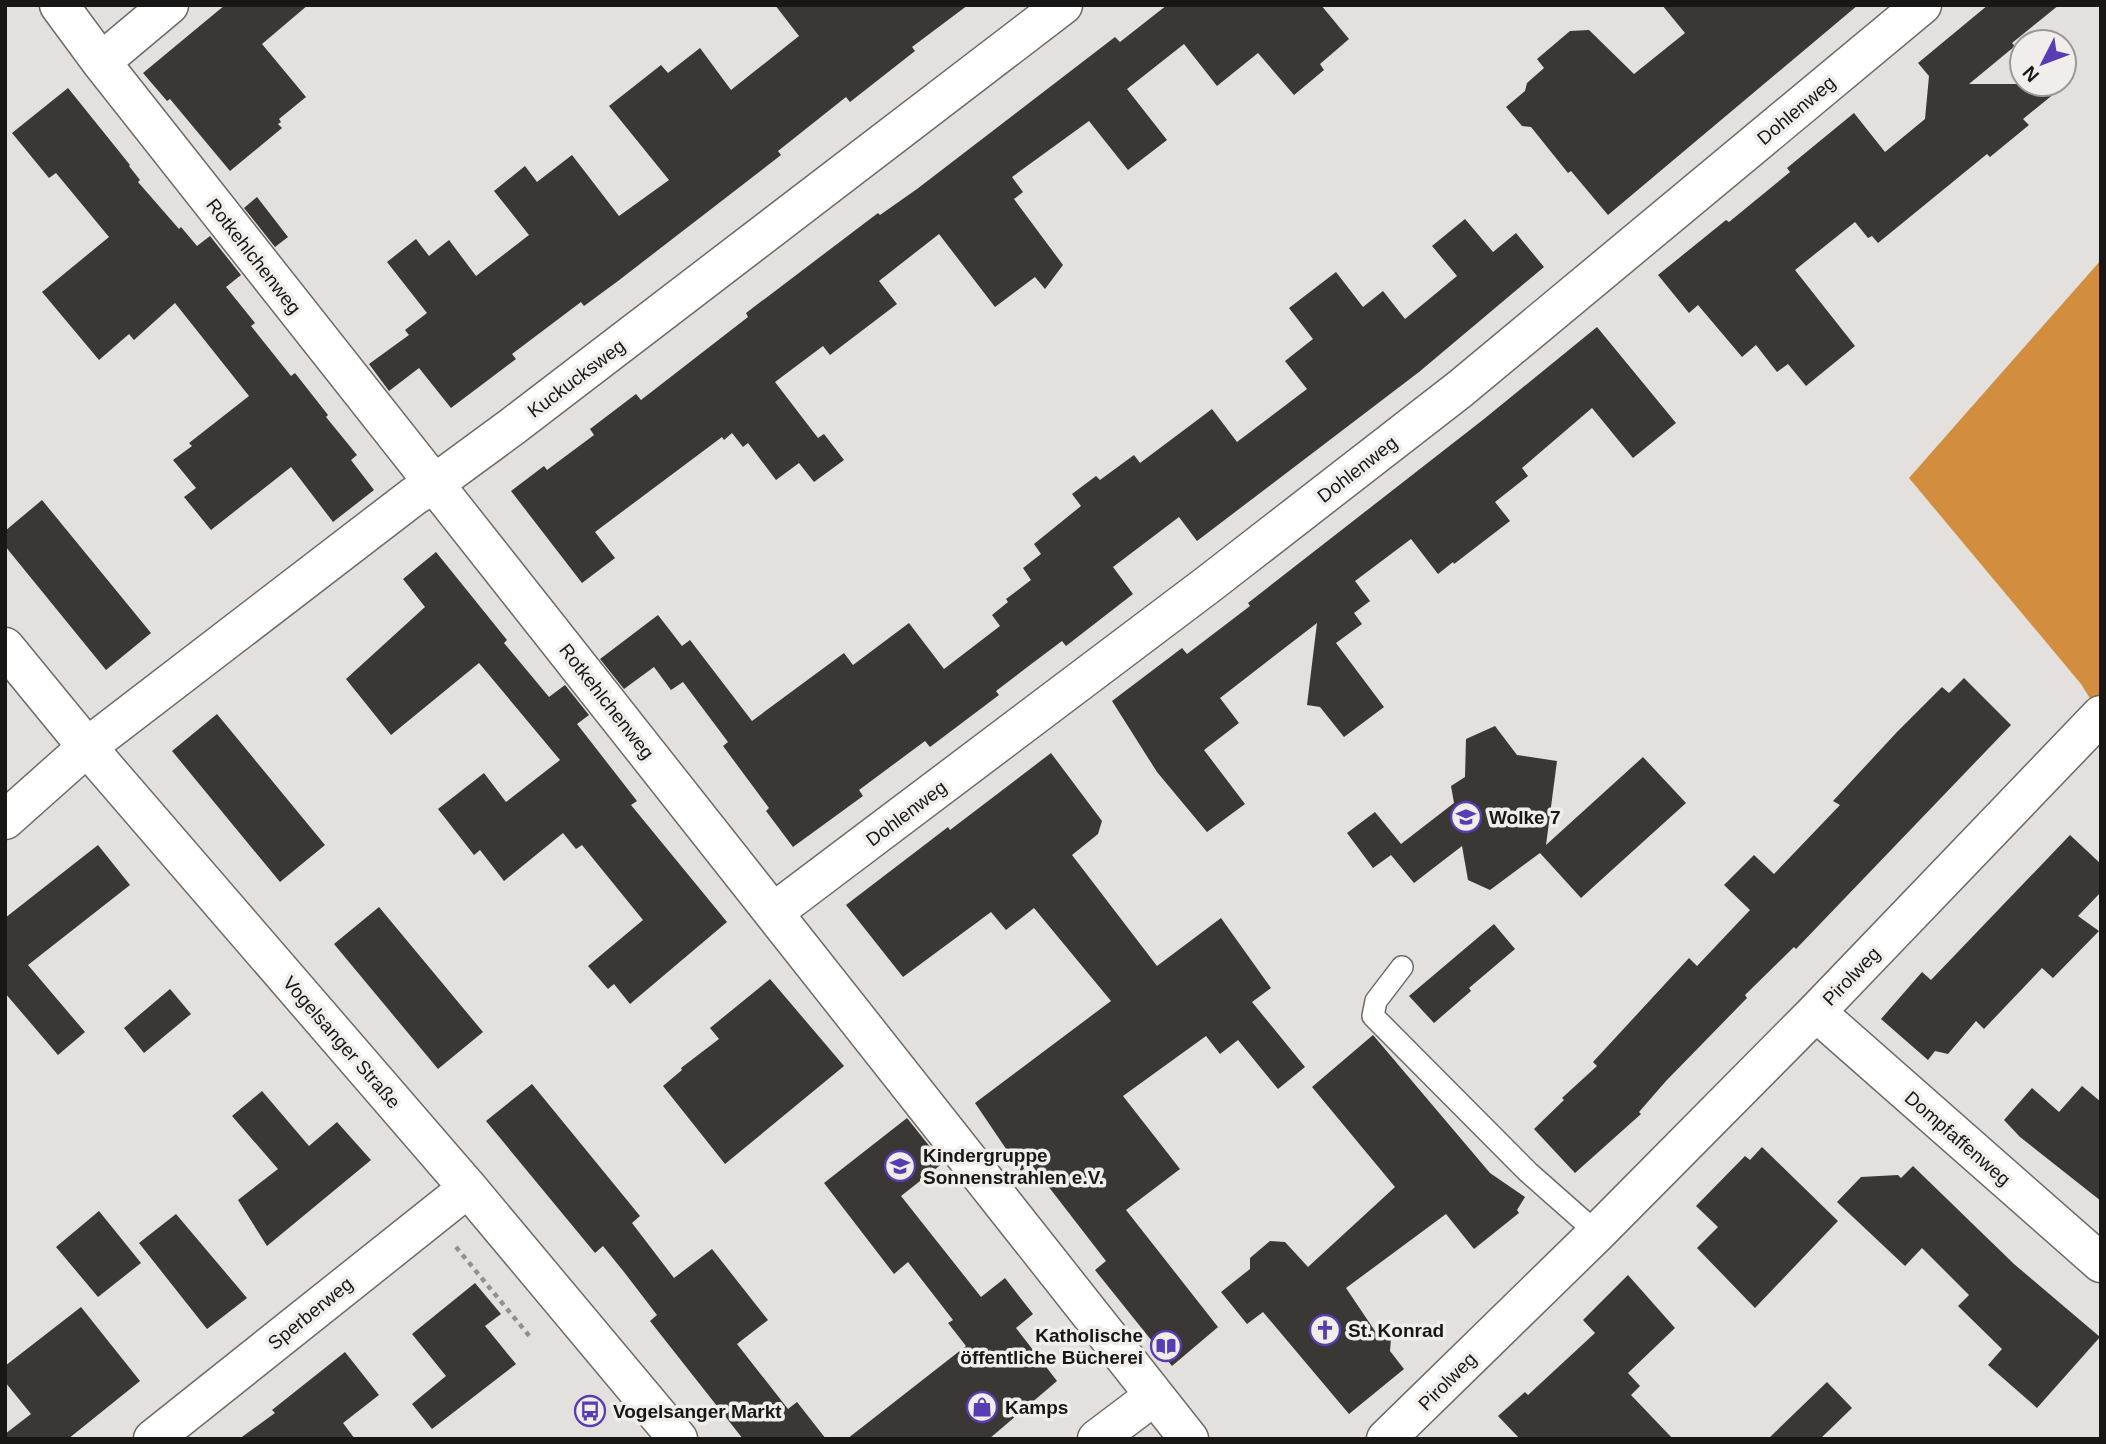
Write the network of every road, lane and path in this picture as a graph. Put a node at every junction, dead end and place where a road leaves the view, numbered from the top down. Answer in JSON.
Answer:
{"nodes":[{"id":1,"x":59,"y":5,"type":"edge"},
{"id":2,"x":169,"y":5,"type":"edge"},
{"id":3,"x":1063,"y":5,"type":"edge"},
{"id":4,"x":1922,"y":5,"type":"edge"},
{"id":5,"x":101,"y":62,"type":"junction"},
{"id":6,"x":434,"y":484,"type":"junction"},
{"id":7,"x":5,"y":647,"type":"edge"},
{"id":8,"x":2101,"y":715,"type":"edge"},
{"id":9,"x":88,"y":747,"type":"junction"},
{"id":10,"x":5,"y":820,"type":"edge"},
{"id":11,"x":774,"y":912,"type":"junction"},
{"id":12,"x":1402,"y":967,"type":"dead end"},
{"id":13,"x":1816,"y":1012,"type":"junction"},
{"id":14,"x":468,"y":1188,"type":"junction"},
{"id":15,"x":432,"y":1217,"type":"junction"},
{"id":16,"x":1597,"y":1233,"type":"junction"},
{"id":17,"x":2101,"y":1263,"type":"edge"},
{"id":18,"x":531,"y":1338,"type":"dead end"},
{"id":19,"x":1154,"y":1396,"type":"junction"},
{"id":20,"x":1401,"y":1434,"type":"edge"},
{"id":21,"x":153,"y":1439,"type":"edge"},
{"id":22,"x":678,"y":1439,"type":"edge"},
{"id":23,"x":1097,"y":1439,"type":"edge"},
{"id":24,"x":1189,"y":1439,"type":"edge"}],
"edges":[{"from":1,"to":5,"type":"street","name":"Rotkehlchenweg"},
{"from":2,"to":5,"type":"street"},
{"from":3,"to":6,"type":"street","name":"Kuckucksweg"},
{"from":4,"to":11,"type":"street","name":"Dohlenweg"},
{"from":5,"to":6,"type":"street","name":"Rotkehlchenweg"},
{"from":6,"to":9,"type":"street","name":"Kuckucksweg"},
{"from":6,"to":11,"type":"street","name":"Rotkehlchenweg"},
{"from":7,"to":9,"type":"street","name":"Vogelsanger Straße"},
{"from":8,"to":13,"type":"street","name":"Pirolweg"},
{"from":9,"to":10,"type":"street","name":"Kuckucksweg"},
{"from":9,"to":14,"type":"street","name":"Vogelsanger Straße"},
{"from":11,"to":19,"type":"street","name":"Rotkehlchenweg"},
{"from":12,"to":16,"type":"lane"},
{"from":13,"to":16,"type":"street","name":"Pirolweg"},
{"from":13,"to":17,"type":"street","name":"Dompfaffenweg"},
{"from":14,"to":15,"type":"street","name":"Sperberweg"},
{"from":14,"to":22,"type":"street","name":"Vogelsanger Straße"},
{"from":15,"to":18,"type":"path"},
{"from":15,"to":21,"type":"street","name":"Sperberweg"},
{"from":16,"to":20,"type":"street","name":"Pirolweg"},
{"from":19,"to":23,"type":"street"},
{"from":19,"to":24,"type":"street"}]}
